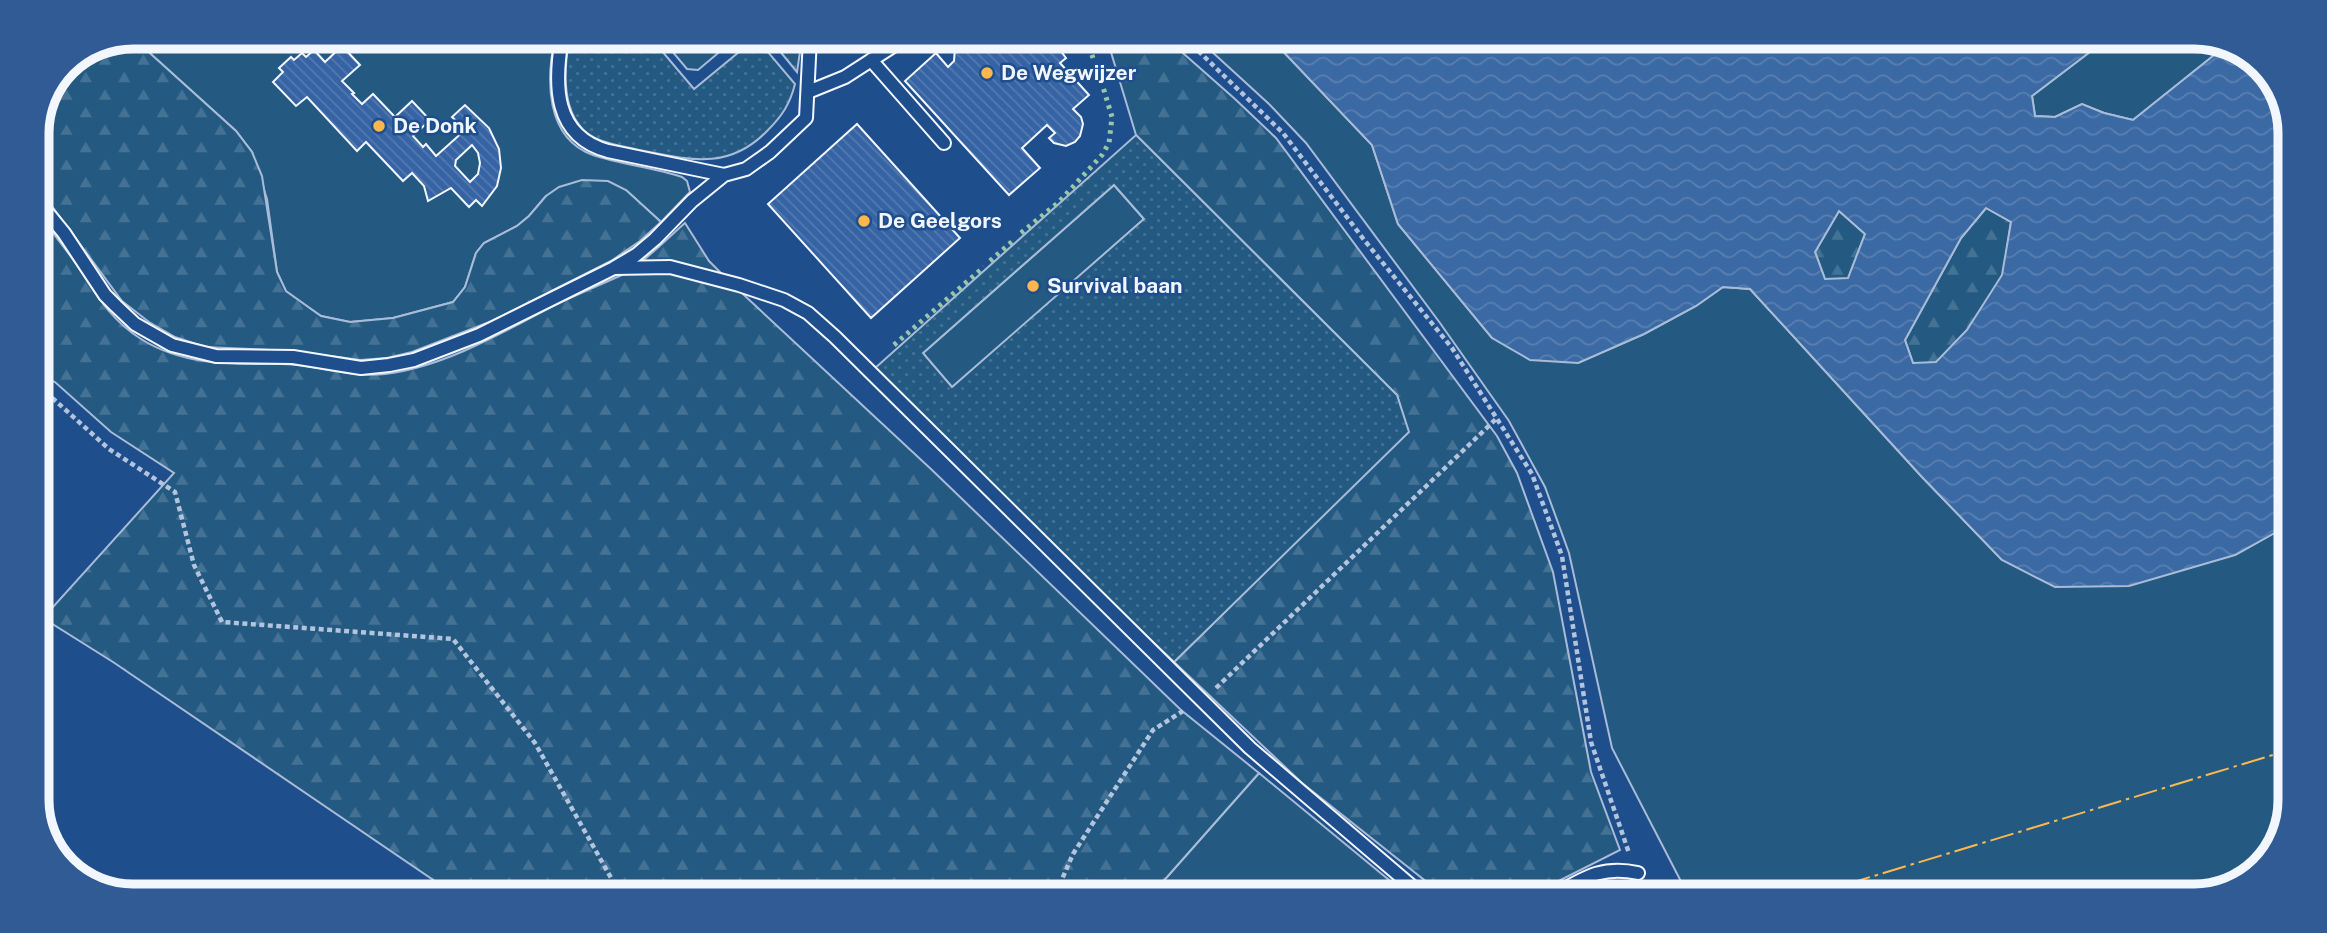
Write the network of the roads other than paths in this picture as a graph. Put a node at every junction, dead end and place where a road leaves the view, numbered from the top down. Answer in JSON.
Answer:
{"nodes":[{"id":1,"x":561,"y":49,"type":"edge"},
{"id":2,"x":810,"y":49,"type":"edge"},
{"id":3,"x":888,"y":49,"type":"edge"},
{"id":4,"x":871,"y":60,"type":"junction"},
{"id":5,"x":808,"y":92,"type":"junction"},
{"id":6,"x":944,"y":143,"type":"dead end"},
{"id":7,"x":724,"y":175,"type":"junction"},
{"id":8,"x":49,"y":215,"type":"edge"},
{"id":9,"x":614,"y":268,"type":"junction"},
{"id":10,"x":1638,"y":873,"type":"road end"},
{"id":11,"x":1409,"y":884,"type":"edge"},
{"id":12,"x":1574,"y":884,"type":"edge"}],
"edges":[{"from":1,"to":7,"type":"lane"},
{"from":2,"to":5,"type":"lane"},
{"from":3,"to":4,"type":"lane"},
{"from":4,"to":5,"type":"lane"},
{"from":4,"to":6,"type":"lane"},
{"from":5,"to":7,"type":"lane"},
{"from":7,"to":9,"type":"lane"},
{"from":8,"to":9,"type":"lane"},
{"from":9,"to":11,"type":"lane"},
{"from":10,"to":12,"type":"lane"}]}
